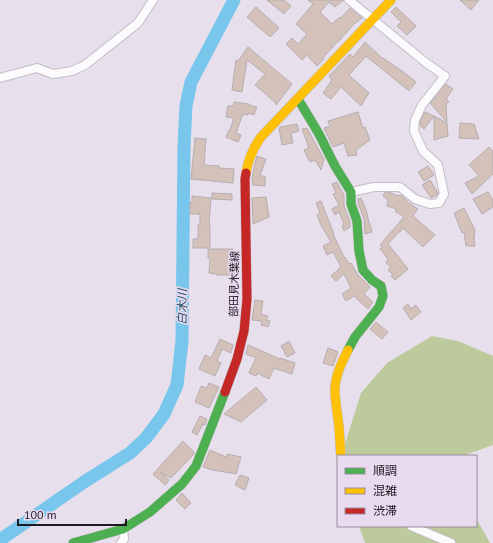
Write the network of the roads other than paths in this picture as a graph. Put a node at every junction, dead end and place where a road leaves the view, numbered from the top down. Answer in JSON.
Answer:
{"nodes":[{"id":1,"x":153,"y":0,"type":"edge"},
{"id":2,"x":349,"y":0,"type":"edge"},
{"id":3,"x":391,"y":0,"type":"edge"},
{"id":4,"x":372,"y":20,"type":"junction"},
{"id":5,"x":0,"y":78,"type":"edge"},
{"id":6,"x":298,"y":99,"type":"junction"},
{"id":7,"x":351,"y":192,"type":"junction"},
{"id":8,"x":341,"y":455,"type":"edge"},
{"id":9,"x":413,"y":527,"type":"edge"},
{"id":10,"x":123,"y":530,"type":"junction"},
{"id":11,"x":73,"y":543,"type":"edge"},
{"id":12,"x":121,"y":543,"type":"edge"},
{"id":13,"x":451,"y":543,"type":"edge"}],
"edges":[{"from":1,"to":5,"type":"street"},
{"from":2,"to":4,"type":"street"},
{"from":3,"to":4,"type":"main road","name":"部田見木葉線"},
{"from":4,"to":6,"type":"main road","name":"部田見木葉線"},
{"from":4,"to":7,"type":"street"},
{"from":6,"to":7,"type":"main road"},
{"from":6,"to":10,"type":"main road","name":"部田見木葉線"},
{"from":7,"to":8,"type":"main road"},
{"from":9,"to":13,"type":"street"},
{"from":10,"to":11,"type":"main road","name":"部田見木葉線"},
{"from":10,"to":12,"type":"street"}]}
